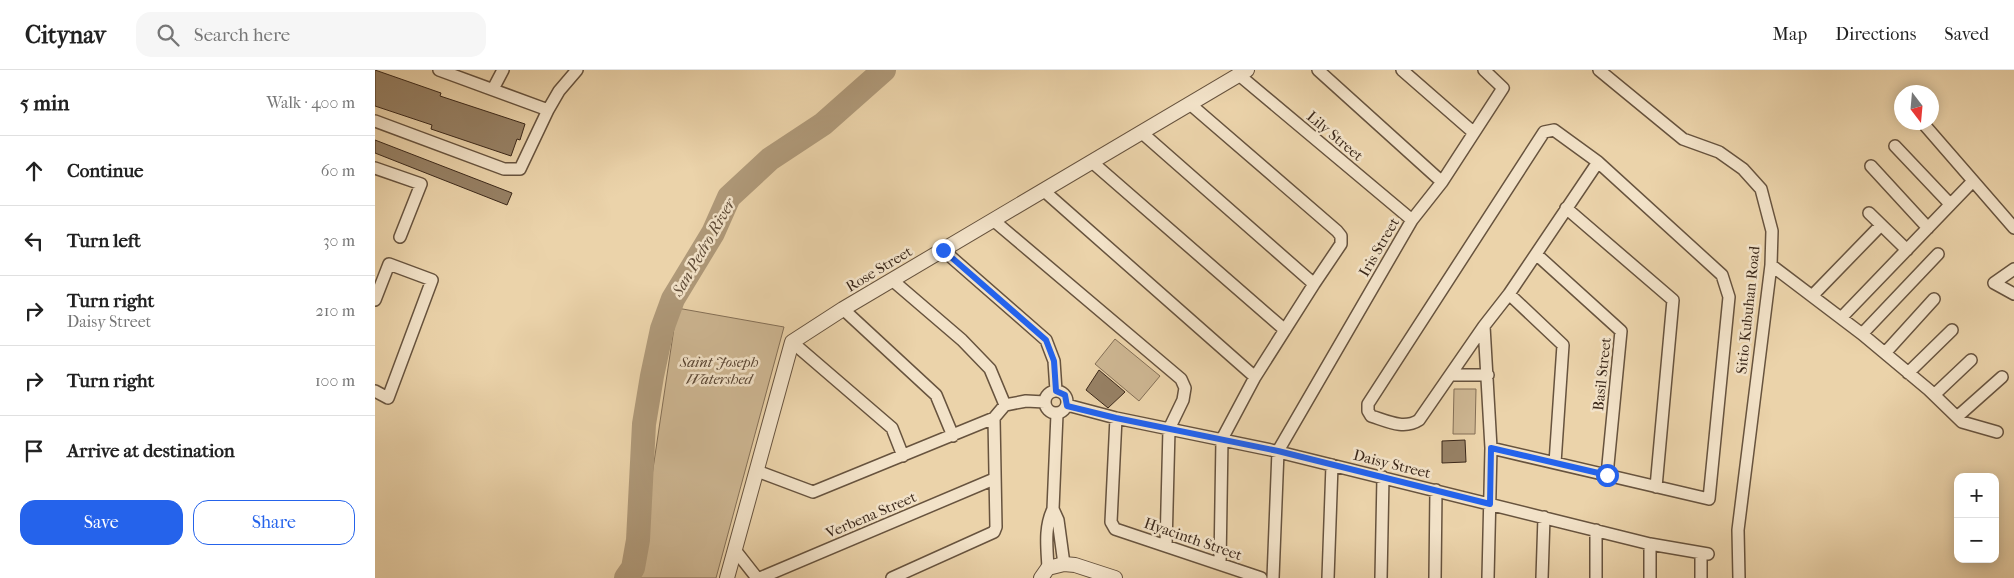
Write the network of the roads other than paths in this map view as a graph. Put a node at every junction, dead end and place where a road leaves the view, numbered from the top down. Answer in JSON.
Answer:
{"nodes":[{"id":1,"x":439,"y":70,"type":"edge"},
{"id":2,"x":503,"y":70,"type":"edge"},
{"id":3,"x":577,"y":70,"type":"edge"},
{"id":4,"x":1318,"y":70,"type":"edge"},
{"id":5,"x":1402,"y":70,"type":"edge"},
{"id":6,"x":1483,"y":70,"type":"edge"},
{"id":7,"x":1599,"y":70,"type":"edge"},
{"id":8,"x":1243,"y":72,"type":"edge"},
{"id":9,"x":493,"y":89,"type":"junction"},
{"id":10,"x":1190,"y":104,"type":"junction"},
{"id":11,"x":548,"y":110,"type":"junction"},
{"id":12,"x":375,"y":121,"type":"edge"},
{"id":13,"x":1929,"y":130,"type":"edge"},
{"id":14,"x":1141,"y":132,"type":"junction"},
{"id":15,"x":1473,"y":132,"type":"junction"},
{"id":16,"x":1895,"y":146,"type":"dead end"},
{"id":17,"x":1092,"y":162,"type":"junction"},
{"id":18,"x":1598,"y":162,"type":"junction"},
{"id":19,"x":1871,"y":166,"type":"dead end"},
{"id":20,"x":375,"y":168,"type":"edge"},
{"id":21,"x":1973,"y":181,"type":"junction"},
{"id":22,"x":1442,"y":182,"type":"junction"},
{"id":23,"x":1043,"y":190,"type":"junction"},
{"id":24,"x":1950,"y":204,"type":"junction"},
{"id":25,"x":1567,"y":208,"type":"junction"},
{"id":26,"x":1869,"y":213,"type":"dead end"},
{"id":27,"x":993,"y":220,"type":"junction"},
{"id":28,"x":1412,"y":220,"type":"junction"},
{"id":29,"x":1881,"y":225,"type":"junction"},
{"id":30,"x":1928,"y":228,"type":"junction"},
{"id":31,"x":2014,"y":228,"type":"edge"},
{"id":32,"x":400,"y":237,"type":"dead end"},
{"id":33,"x":943,"y":250,"type":"junction"},
{"id":34,"x":1907,"y":250,"type":"junction"},
{"id":35,"x":1536,"y":254,"type":"junction"},
{"id":36,"x":1938,"y":254,"type":"dead end"},
{"id":37,"x":1771,"y":265,"type":"junction"},
{"id":38,"x":2014,"y":269,"type":"edge"},
{"id":39,"x":892,"y":280,"type":"junction"},
{"id":40,"x":1314,"y":284,"type":"junction"},
{"id":41,"x":1509,"y":294,"type":"junction"},
{"id":42,"x":2014,"y":294,"type":"edge"},
{"id":43,"x":1813,"y":295,"type":"junction"},
{"id":44,"x":1934,"y":299,"type":"dead end"},
{"id":45,"x":375,"y":300,"type":"edge"},
{"id":46,"x":843,"y":309,"type":"junction"},
{"id":47,"x":1841,"y":318,"type":"junction"},
{"id":48,"x":1484,"y":326,"type":"junction"},
{"id":49,"x":1285,"y":330,"type":"junction"},
{"id":50,"x":1952,"y":330,"type":"dead end"},
{"id":51,"x":1862,"y":334,"type":"junction"},
{"id":52,"x":792,"y":342,"type":"junction"},
{"id":53,"x":1885,"y":352,"type":"junction"},
{"id":54,"x":1971,"y":360,"type":"dead end"},
{"id":55,"x":1908,"y":373,"type":"junction"},
{"id":56,"x":1488,"y":374,"type":"junction"},
{"id":57,"x":1451,"y":375,"type":"junction"},
{"id":58,"x":1255,"y":377,"type":"junction"},
{"id":59,"x":2002,"y":377,"type":"dead end"},
{"id":60,"x":375,"y":391,"type":"edge"},
{"id":61,"x":1056,"y":391,"type":"junction"},
{"id":62,"x":1934,"y":395,"type":"junction"},
{"id":63,"x":1045,"y":402,"type":"junction"},
{"id":64,"x":1005,"y":405,"type":"junction"},
{"id":65,"x":1067,"y":406,"type":"junction"},
{"id":66,"x":1057,"y":414,"type":"junction"},
{"id":67,"x":1957,"y":417,"type":"junction"},
{"id":68,"x":994,"y":418,"type":"junction"},
{"id":69,"x":1116,"y":418,"type":"junction"},
{"id":70,"x":1169,"y":429,"type":"junction"},
{"id":71,"x":1997,"y":432,"type":"dead end"},
{"id":72,"x":953,"y":436,"type":"junction"},
{"id":73,"x":1222,"y":439,"type":"junction"},
{"id":74,"x":1491,"y":448,"type":"junction"},
{"id":75,"x":1278,"y":451,"type":"junction"},
{"id":76,"x":903,"y":456,"type":"junction"},
{"id":77,"x":1555,"y":463,"type":"junction"},
{"id":78,"x":1332,"y":464,"type":"junction"},
{"id":79,"x":757,"y":471,"type":"junction"},
{"id":80,"x":1607,"y":475,"type":"junction"},
{"id":81,"x":1383,"y":477,"type":"junction"},
{"id":82,"x":994,"y":479,"type":"junction"},
{"id":83,"x":1656,"y":487,"type":"junction"},
{"id":84,"x":1436,"y":490,"type":"junction"},
{"id":85,"x":1490,"y":504,"type":"junction"},
{"id":86,"x":1053,"y":509,"type":"junction"},
{"id":87,"x":1544,"y":517,"type":"junction"},
{"id":88,"x":1596,"y":530,"type":"junction"},
{"id":89,"x":1650,"y":544,"type":"junction"},
{"id":90,"x":1166,"y":546,"type":"junction"},
{"id":91,"x":735,"y":550,"type":"junction"},
{"id":92,"x":1064,"y":564,"type":"junction"},
{"id":93,"x":1219,"y":564,"type":"junction"},
{"id":94,"x":1044,"y":573,"type":"edge"},
{"id":95,"x":727,"y":578,"type":"edge"},
{"id":96,"x":759,"y":578,"type":"edge"},
{"id":97,"x":892,"y":578,"type":"edge"},
{"id":98,"x":1115,"y":578,"type":"edge"},
{"id":99,"x":1261,"y":578,"type":"edge"},
{"id":100,"x":1273,"y":578,"type":"edge"},
{"id":101,"x":1328,"y":578,"type":"edge"},
{"id":102,"x":1381,"y":578,"type":"edge"},
{"id":103,"x":1435,"y":578,"type":"edge"},
{"id":104,"x":1488,"y":578,"type":"edge"},
{"id":105,"x":1542,"y":578,"type":"edge"},
{"id":106,"x":1596,"y":578,"type":"edge"},
{"id":107,"x":1650,"y":578,"type":"edge"},
{"id":108,"x":1701,"y":578,"type":"edge"},
{"id":109,"x":1739,"y":578,"type":"edge"}],
"edges":[{"from":1,"to":9,"type":"street"},
{"from":2,"to":9,"type":"street"},
{"from":3,"to":11,"type":"street"},
{"from":4,"to":22,"type":"street"},
{"from":5,"to":15,"type":"street"},
{"from":6,"to":15,"type":"street","name":"Iris Street"},
{"from":7,"to":37,"type":"street","name":"Sitio Kubuhan Road"},
{"from":8,"to":10,"type":"street","name":"Rose Street"},
{"from":8,"to":28,"type":"street","name":"Lily Street"},
{"from":9,"to":11,"type":"street"},
{"from":10,"to":14,"type":"street","name":"Rose Street"},
{"from":10,"to":40,"type":"street"},
{"from":11,"to":12,"type":"street"},
{"from":13,"to":21,"type":"street"},
{"from":14,"to":17,"type":"street","name":"Rose Street"},
{"from":14,"to":40,"type":"street"},
{"from":15,"to":22,"type":"street","name":"Iris Street"},
{"from":16,"to":24,"type":"street"},
{"from":17,"to":23,"type":"street","name":"Rose Street"},
{"from":17,"to":49,"type":"street"},
{"from":18,"to":25,"type":"street"},
{"from":18,"to":57,"type":"street"},
{"from":18,"to":83,"type":"street"},
{"from":19,"to":30,"type":"street"},
{"from":20,"to":32,"type":"street"},
{"from":21,"to":24,"type":"street"},
{"from":21,"to":31,"type":"street"},
{"from":22,"to":28,"type":"street","name":"Iris Street"},
{"from":23,"to":27,"type":"street","name":"Rose Street"},
{"from":23,"to":58,"type":"street"},
{"from":24,"to":30,"type":"street"},
{"from":25,"to":35,"type":"street"},
{"from":25,"to":83,"type":"street"},
{"from":26,"to":29,"type":"street"},
{"from":27,"to":33,"type":"street","name":"Rose Street"},
{"from":27,"to":70,"type":"street"},
{"from":28,"to":75,"type":"street","name":"Iris Street"},
{"from":29,"to":34,"type":"street"},
{"from":29,"to":43,"type":"street"},
{"from":30,"to":34,"type":"street"},
{"from":33,"to":39,"type":"street","name":"Rose Street"},
{"from":33,"to":61,"type":"street"},
{"from":34,"to":47,"type":"street"},
{"from":35,"to":41,"type":"street"},
{"from":35,"to":80,"type":"street","name":"Basil Street"},
{"from":36,"to":51,"type":"street"},
{"from":37,"to":43,"type":"street"},
{"from":37,"to":109,"type":"street","name":"Sitio Kubuhan Road"},
{"from":38,"to":42,"type":"street"},
{"from":39,"to":46,"type":"street","name":"Rose Street"},
{"from":39,"to":64,"type":"street"},
{"from":40,"to":49,"type":"street"},
{"from":41,"to":48,"type":"street"},
{"from":41,"to":77,"type":"street"},
{"from":43,"to":47,"type":"street"},
{"from":44,"to":53,"type":"street"},
{"from":45,"to":60,"type":"street"},
{"from":46,"to":52,"type":"street","name":"Rose Street"},
{"from":46,"to":72,"type":"street"},
{"from":47,"to":51,"type":"street"},
{"from":48,"to":56,"type":"street"},
{"from":48,"to":57,"type":"street"},
{"from":49,"to":58,"type":"street"},
{"from":50,"to":55,"type":"street"},
{"from":51,"to":53,"type":"street"},
{"from":52,"to":76,"type":"street"},
{"from":52,"to":79,"type":"street"},
{"from":53,"to":55,"type":"street"},
{"from":54,"to":62,"type":"street"},
{"from":55,"to":62,"type":"street"},
{"from":56,"to":57,"type":"street"},
{"from":56,"to":74,"type":"street"},
{"from":58,"to":73,"type":"street"},
{"from":59,"to":67,"type":"street"},
{"from":61,"to":63,"type":"street"},
{"from":61,"to":65,"type":"street"},
{"from":62,"to":67,"type":"street"},
{"from":63,"to":64,"type":"street"},
{"from":63,"to":66,"type":"street"},
{"from":64,"to":68,"type":"street"},
{"from":65,"to":66,"type":"street"},
{"from":65,"to":69,"type":"street","name":"Daisy Street"},
{"from":66,"to":86,"type":"street"},
{"from":67,"to":71,"type":"street"},
{"from":68,"to":72,"type":"street"},
{"from":68,"to":82,"type":"street"},
{"from":69,"to":70,"type":"street","name":"Daisy Street"},
{"from":69,"to":90,"type":"street","name":"Hyacinth Street"},
{"from":70,"to":73,"type":"street","name":"Daisy Street"},
{"from":70,"to":90,"type":"street"},
{"from":72,"to":76,"type":"street"},
{"from":73,"to":75,"type":"street","name":"Daisy Street"},
{"from":73,"to":93,"type":"street"},
{"from":74,"to":77,"type":"street"},
{"from":74,"to":85,"type":"street"},
{"from":75,"to":78,"type":"street","name":"Daisy Street"},
{"from":75,"to":100,"type":"street"},
{"from":76,"to":79,"type":"street"},
{"from":77,"to":80,"type":"street"},
{"from":78,"to":81,"type":"street","name":"Daisy Street"},
{"from":78,"to":101,"type":"street"},
{"from":79,"to":91,"type":"street"},
{"from":80,"to":83,"type":"street"},
{"from":81,"to":84,"type":"street","name":"Daisy Street"},
{"from":81,"to":102,"type":"street"},
{"from":82,"to":96,"type":"street","name":"Verbena Street"},
{"from":82,"to":97,"type":"street"},
{"from":84,"to":85,"type":"street","name":"Daisy Street"},
{"from":84,"to":103,"type":"street"},
{"from":85,"to":87,"type":"street","name":"Daisy Street"},
{"from":85,"to":104,"type":"street"},
{"from":86,"to":92,"type":"street"},
{"from":86,"to":94,"type":"street"},
{"from":87,"to":88,"type":"street","name":"Daisy Street"},
{"from":87,"to":105,"type":"street"},
{"from":88,"to":89,"type":"street","name":"Daisy Street"},
{"from":88,"to":106,"type":"street"},
{"from":89,"to":107,"type":"street"},
{"from":89,"to":108,"type":"street","name":"Daisy Street"},
{"from":90,"to":93,"type":"street","name":"Hyacinth Street"},
{"from":91,"to":95,"type":"street"},
{"from":91,"to":96,"type":"street"},
{"from":92,"to":94,"type":"street"},
{"from":92,"to":98,"type":"street"},
{"from":93,"to":99,"type":"street","name":"Hyacinth Street"}]}
